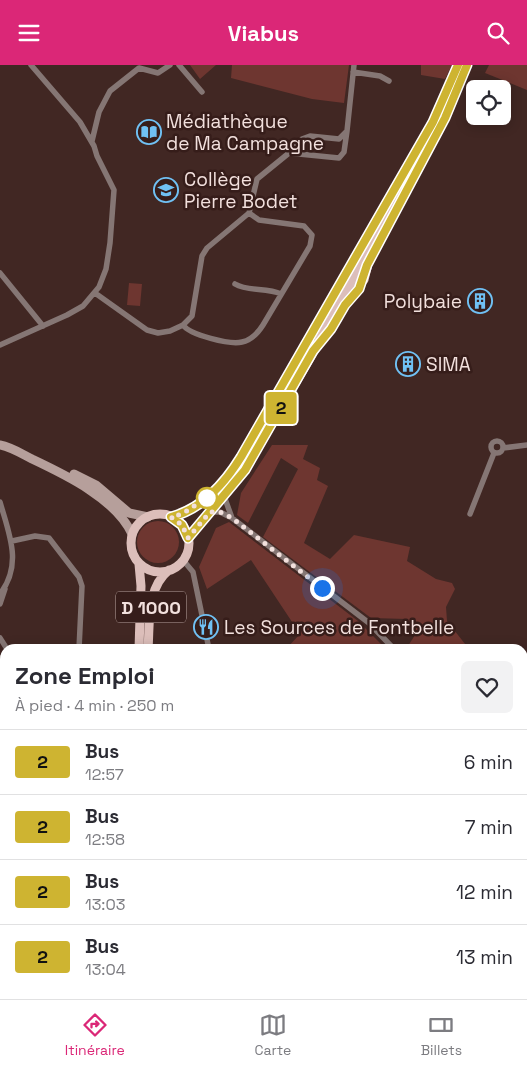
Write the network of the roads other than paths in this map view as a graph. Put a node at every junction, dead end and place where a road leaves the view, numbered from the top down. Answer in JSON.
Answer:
{"nodes":[{"id":1,"x":31,"y":65,"type":"edge"},
{"id":2,"x":170,"y":65,"type":"edge"},
{"id":3,"x":179,"y":65,"type":"edge"},
{"id":4,"x":458,"y":65,"type":"edge"},
{"id":5,"x":467,"y":65,"type":"edge"},
{"id":6,"x":139,"y":67,"type":"edge"},
{"id":7,"x":354,"y":68,"type":"edge"},
{"id":8,"x":389,"y":81,"type":"dead end"},
{"id":9,"x":202,"y":92,"type":"dead end"},
{"id":10,"x":346,"y":131,"type":"junction"},
{"id":11,"x":433,"y":139,"type":"junction"},
{"id":12,"x":92,"y":141,"type":"junction"},
{"id":13,"x":289,"y":153,"type":"junction"},
{"id":14,"x":249,"y":213,"type":"junction"},
{"id":15,"x":0,"y":273,"type":"edge"},
{"id":16,"x":364,"y":280,"type":"joint"},
{"id":17,"x":235,"y":283,"type":"dead end"},
{"id":18,"x":95,"y":293,"type":"junction"},
{"id":19,"x":280,"y":295,"type":"junction"},
{"id":20,"x":352,"y":300,"type":"joint"},
{"id":21,"x":43,"y":325,"type":"junction"},
{"id":22,"x":183,"y":325,"type":"junction"},
{"id":23,"x":0,"y":345,"type":"edge"},
{"id":24,"x":313,"y":351,"type":"junction"},
{"id":25,"x":0,"y":445,"type":"edge"},
{"id":26,"x":527,"y":445,"type":"edge"},
{"id":27,"x":502,"y":448,"type":"junction"},
{"id":28,"x":494,"y":453,"type":"junction"},
{"id":29,"x":45,"y":465,"type":"junction"},
{"id":30,"x":224,"y":497,"type":"junction"},
{"id":31,"x":0,"y":502,"type":"edge"},
{"id":32,"x":210,"y":512,"type":"junction"},
{"id":33,"x":470,"y":514,"type":"dead end"},
{"id":34,"x":148,"y":517,"type":"junction"},
{"id":35,"x":171,"y":517,"type":"junction"},
{"id":36,"x":232,"y":518,"type":"junction"},
{"id":37,"x":132,"y":534,"type":"junction"},
{"id":38,"x":188,"y":538,"type":"junction"},
{"id":39,"x":12,"y":541,"type":"junction"},
{"id":40,"x":183,"y":560,"type":"junction"},
{"id":41,"x":139,"y":563,"type":"junction"},
{"id":42,"x":169,"y":570,"type":"junction"},
{"id":43,"x":6,"y":587,"type":"junction"},
{"id":44,"x":0,"y":594,"type":"edge"},
{"id":45,"x":0,"y":605,"type":"edge"},
{"id":46,"x":79,"y":644,"type":"edge"},
{"id":47,"x":139,"y":644,"type":"edge"},
{"id":48,"x":148,"y":644,"type":"edge"},
{"id":49,"x":208,"y":644,"type":"edge"},
{"id":50,"x":389,"y":644,"type":"edge"}],
"edges":[{"from":1,"to":12,"type":"street"},
{"from":2,"to":6,"type":"street"},
{"from":3,"to":9,"type":"street"},
{"from":4,"to":35,"type":"main road"},
{"from":5,"to":11,"type":"main road"},
{"from":6,"to":12,"type":"street"},
{"from":7,"to":8,"type":"street"},
{"from":7,"to":10,"type":"street"},
{"from":10,"to":13,"type":"street"},
{"from":10,"to":13,"type":"street"},
{"from":11,"to":16,"type":"main road"},
{"from":11,"to":24,"type":"main road"},
{"from":12,"to":18,"type":"street"},
{"from":13,"to":14,"type":"street"},
{"from":14,"to":19,"type":"street"},
{"from":14,"to":22,"type":"street"},
{"from":15,"to":21,"type":"street"},
{"from":16,"to":20,"type":"street"},
{"from":17,"to":19,"type":"street"},
{"from":18,"to":21,"type":"street"},
{"from":18,"to":22,"type":"street"},
{"from":19,"to":22,"type":"street"},
{"from":20,"to":24,"type":"main road"},
{"from":21,"to":23,"type":"street"},
{"from":24,"to":30,"type":"main road"},
{"from":25,"to":29,"type":"main road"},
{"from":26,"to":27,"type":"street"},
{"from":27,"to":28,"type":"street"},
{"from":27,"to":28,"type":"street"},
{"from":28,"to":33,"type":"street"},
{"from":29,"to":34,"type":"main road"},
{"from":29,"to":37,"type":"main road"},
{"from":30,"to":32,"type":"main road"},
{"from":30,"to":36,"type":"street"},
{"from":31,"to":39,"type":"street"},
{"from":32,"to":36,"type":"street"},
{"from":32,"to":38,"type":"main road"},
{"from":34,"to":35,"type":"main road"},
{"from":34,"to":37,"type":"main road"},
{"from":35,"to":38,"type":"main road"},
{"from":36,"to":50,"type":"street"},
{"from":37,"to":41,"type":"main road"},
{"from":38,"to":40,"type":"main road"},
{"from":39,"to":43,"type":"street"},
{"from":39,"to":46,"type":"street"},
{"from":40,"to":42,"type":"main road"},
{"from":40,"to":49,"type":"street"},
{"from":41,"to":42,"type":"main road"},
{"from":41,"to":47,"type":"main road","number":"D 1000"},
{"from":42,"to":48,"type":"main road","number":"D 1000"},
{"from":43,"to":44,"type":"street"},
{"from":43,"to":45,"type":"street"}]}
